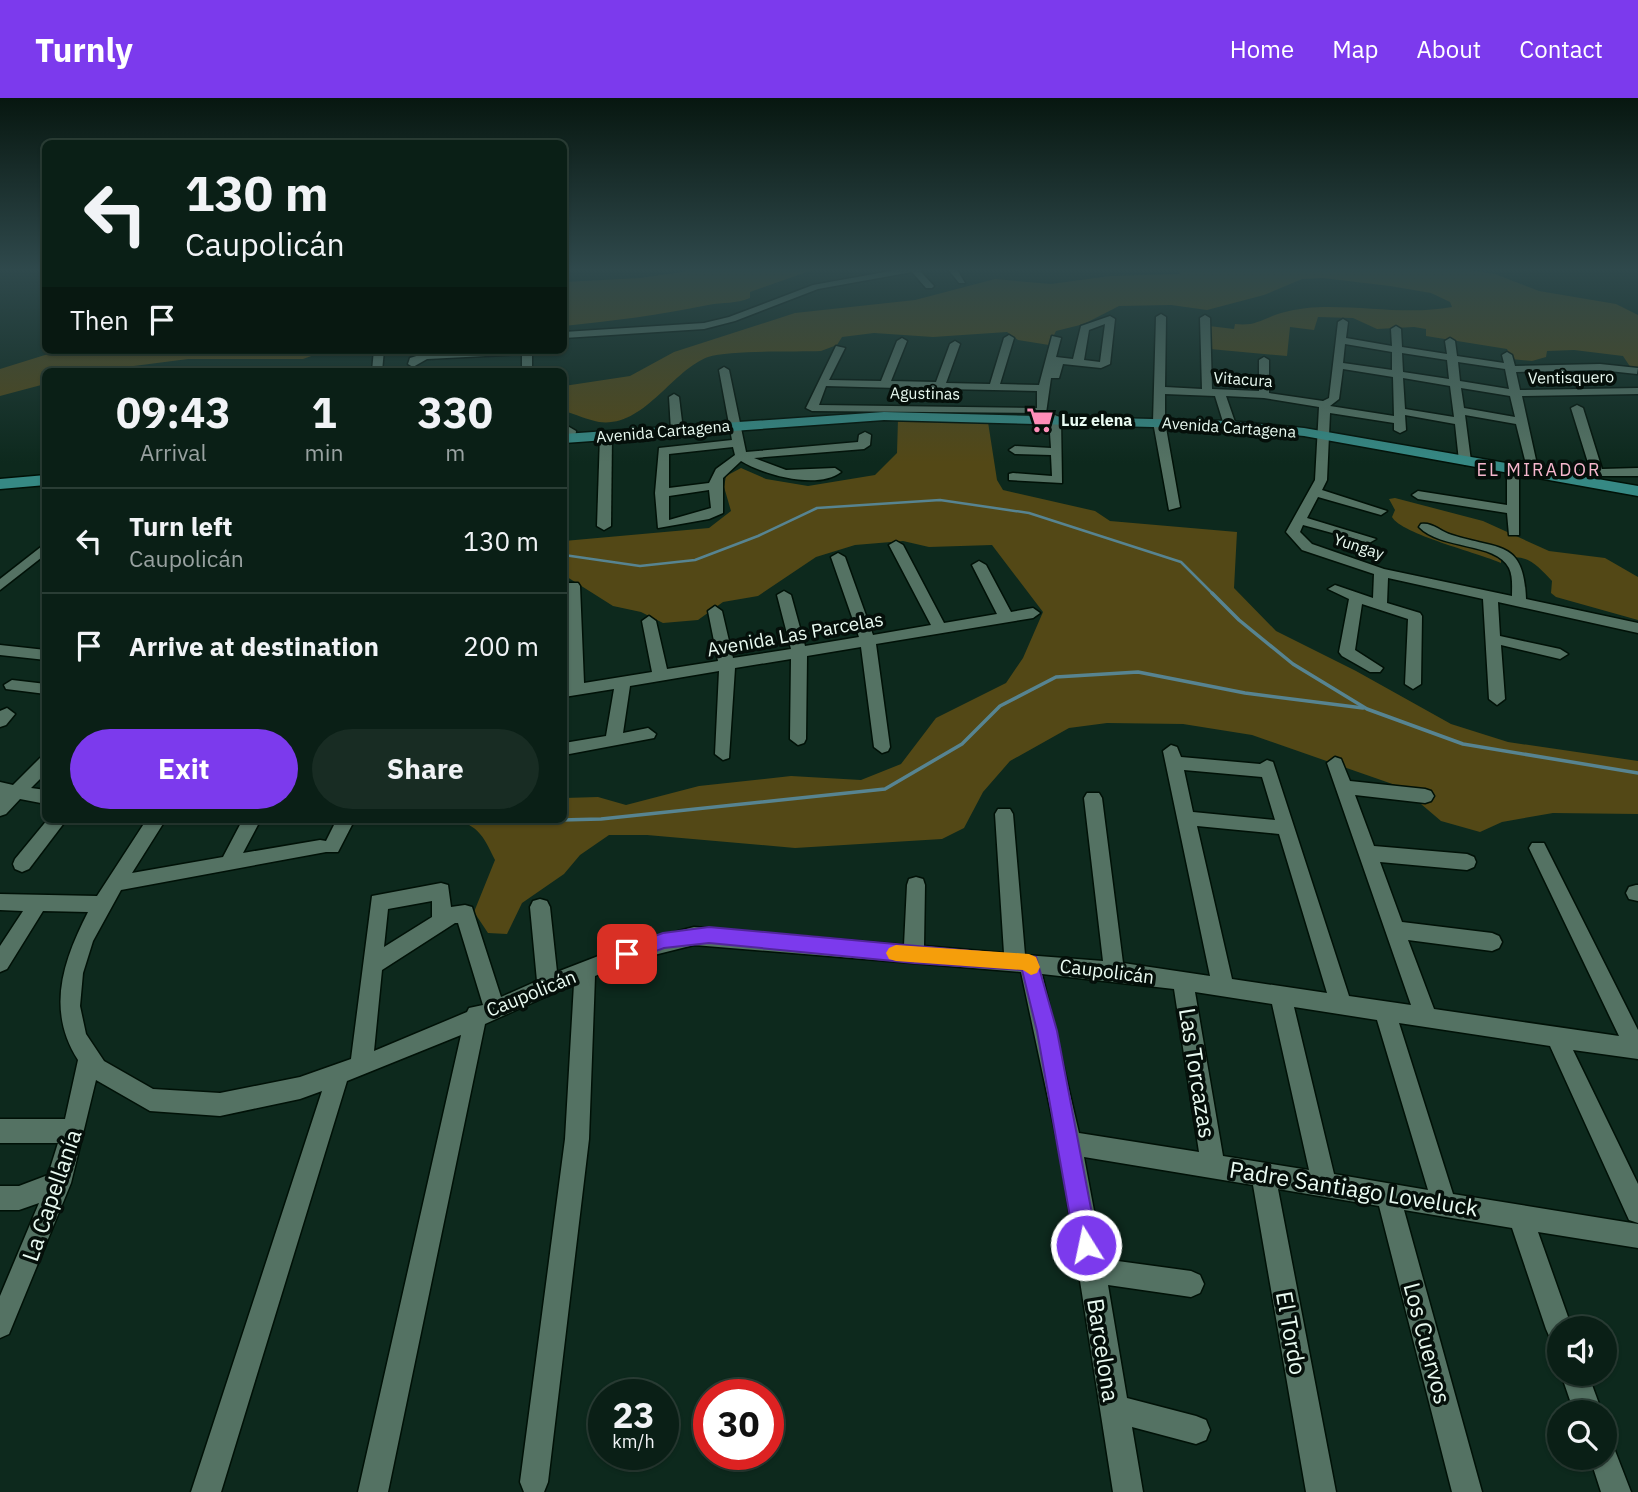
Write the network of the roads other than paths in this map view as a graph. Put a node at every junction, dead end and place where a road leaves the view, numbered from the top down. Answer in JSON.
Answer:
{"nodes":[{"id":1,"x":594,"y":333,"type":"edge"},
{"id":2,"x":1083,"y":333,"type":"edge"},
{"id":3,"x":1109,"y":333,"type":"edge"},
{"id":4,"x":1160,"y":333,"type":"edge"},
{"id":5,"x":1207,"y":333,"type":"edge"},
{"id":6,"x":1343,"y":333,"type":"edge"},
{"id":7,"x":1396,"y":333,"type":"edge"},
{"id":8,"x":567,"y":335,"type":"edge"},
{"id":9,"x":1009,"y":338,"type":"dead end"},
{"id":10,"x":1056,"y":338,"type":"dead end"},
{"id":11,"x":902,"y":341,"type":"dead end"},
{"id":12,"x":1343,"y":341,"type":"junction"},
{"id":13,"x":1450,"y":341,"type":"dead end"},
{"id":14,"x":955,"y":344,"type":"dead end"},
{"id":15,"x":840,"y":348,"type":"dead end"},
{"id":16,"x":1397,"y":350,"type":"junction"},
{"id":17,"x":460,"y":354,"type":"edge"},
{"id":18,"x":1507,"y":355,"type":"dead end"},
{"id":19,"x":1452,"y":358,"type":"junction"},
{"id":20,"x":1264,"y":360,"type":"dead end"},
{"id":21,"x":1078,"y":362,"type":"junction"},
{"id":22,"x":413,"y":364,"type":"dead end"},
{"id":23,"x":1338,"y":365,"type":"junction"},
{"id":24,"x":1510,"y":368,"type":"junction"},
{"id":25,"x":724,"y":370,"type":"dead end"},
{"id":26,"x":1637,"y":372,"type":"edge"},
{"id":27,"x":1398,"y":375,"type":"junction"},
{"id":28,"x":822,"y":383,"type":"junction"},
{"id":29,"x":885,"y":384,"type":"junction"},
{"id":30,"x":1455,"y":384,"type":"junction"},
{"id":31,"x":939,"y":385,"type":"junction"},
{"id":32,"x":994,"y":387,"type":"junction"},
{"id":33,"x":1043,"y":388,"type":"junction"},
{"id":34,"x":1158,"y":390,"type":"junction"},
{"id":35,"x":1638,"y":391,"type":"edge"},
{"id":36,"x":1213,"y":392,"type":"junction"},
{"id":37,"x":1516,"y":393,"type":"junction"},
{"id":38,"x":1264,"y":395,"type":"junction"},
{"id":39,"x":674,"y":397,"type":"dead end"},
{"id":40,"x":1325,"y":407,"type":"junction"},
{"id":41,"x":1577,"y":408,"type":"dead end"},
{"id":42,"x":930,"y":412,"type":"junction"},
{"id":43,"x":1459,"y":416,"type":"junction"},
{"id":44,"x":1052,"y":418,"type":"junction"},
{"id":45,"x":1399,"y":420,"type":"junction"},
{"id":46,"x":1521,"y":421,"type":"junction"},
{"id":47,"x":1159,"y":422,"type":"junction"},
{"id":48,"x":735,"y":425,"type":"junction"},
{"id":49,"x":1230,"y":425,"type":"junction"},
{"id":50,"x":677,"y":430,"type":"junction"},
{"id":51,"x":567,"y":435,"type":"edge"},
{"id":52,"x":606,"y":435,"type":"junction"},
{"id":53,"x":865,"y":435,"type":"dead end"},
{"id":54,"x":1325,"y":436,"type":"junction"},
{"id":55,"x":739,"y":450,"type":"junction"},
{"id":56,"x":1015,"y":450,"type":"dead end"},
{"id":57,"x":1057,"y":452,"type":"junction"},
{"id":58,"x":1465,"y":461,"type":"junction"},
{"id":59,"x":1513,"y":469,"type":"junction"},
{"id":60,"x":835,"y":472,"type":"dead end"},
{"id":61,"x":1638,"y":472,"type":"edge"},
{"id":62,"x":1533,"y":473,"type":"junction"},
{"id":63,"x":1597,"y":473,"type":"junction"},
{"id":64,"x":1013,"y":477,"type":"dead end"},
{"id":65,"x":42,"y":480,"type":"edge"},
{"id":66,"x":0,"y":484,"type":"edge"},
{"id":67,"x":712,"y":486,"type":"junction"},
{"id":68,"x":1638,"y":491,"type":"edge"},
{"id":69,"x":1315,"y":492,"type":"junction"},
{"id":70,"x":662,"y":493,"type":"junction"},
{"id":71,"x":1418,"y":495,"type":"dead end"},
{"id":72,"x":1174,"y":507,"type":"dead end"},
{"id":73,"x":1512,"y":510,"type":"junction"},
{"id":74,"x":1381,"y":511,"type":"dead end"},
{"id":75,"x":1300,"y":520,"type":"junction"},
{"id":76,"x":604,"y":526,"type":"dead end"},
{"id":77,"x":1426,"y":527,"type":"dead end"},
{"id":78,"x":1514,"y":532,"type":"dead end"},
{"id":79,"x":1369,"y":539,"type":"dead end"},
{"id":80,"x":896,"y":545,"type":"dead end"},
{"id":81,"x":42,"y":550,"type":"edge"},
{"id":82,"x":838,"y":557,"type":"dead end"},
{"id":83,"x":979,"y":565,"type":"dead end"},
{"id":84,"x":1381,"y":572,"type":"junction"},
{"id":85,"x":0,"y":586,"type":"edge"},
{"id":86,"x":573,"y":586,"type":"dead end"},
{"id":87,"x":1335,"y":589,"type":"dead end"},
{"id":88,"x":785,"y":595,"type":"dead end"},
{"id":89,"x":1490,"y":596,"type":"junction"},
{"id":90,"x":1356,"y":597,"type":"junction"},
{"id":91,"x":1519,"y":602,"type":"junction"},
{"id":92,"x":1380,"y":606,"type":"junction"},
{"id":93,"x":715,"y":611,"type":"dead end"},
{"id":94,"x":1033,"y":613,"type":"dead end"},
{"id":95,"x":1006,"y":617,"type":"junction"},
{"id":96,"x":649,"y":621,"type":"dead end"},
{"id":97,"x":1638,"y":628,"type":"edge"},
{"id":98,"x":940,"y":629,"type":"junction"},
{"id":99,"x":1494,"y":639,"type":"junction"},
{"id":100,"x":868,"y":641,"type":"junction"},
{"id":101,"x":0,"y":650,"type":"edge"},
{"id":102,"x":799,"y":652,"type":"junction"},
{"id":103,"x":1560,"y":654,"type":"dead end"},
{"id":104,"x":42,"y":655,"type":"edge"},
{"id":105,"x":727,"y":665,"type":"junction"},
{"id":106,"x":1375,"y":668,"type":"dead end"},
{"id":107,"x":661,"y":676,"type":"junction"},
{"id":108,"x":623,"y":682,"type":"junction"},
{"id":109,"x":1413,"y":684,"type":"dead end"},
{"id":110,"x":12,"y":685,"type":"dead end"},
{"id":111,"x":42,"y":689,"type":"edge"},
{"id":112,"x":570,"y":691,"type":"edge"},
{"id":113,"x":1497,"y":699,"type":"dead end"},
{"id":114,"x":648,"y":734,"type":"dead end"},
{"id":115,"x":798,"y":739,"type":"dead end"},
{"id":116,"x":613,"y":740,"type":"junction"},
{"id":117,"x":882,"y":747,"type":"dead end"},
{"id":118,"x":567,"y":748,"type":"edge"},
{"id":119,"x":723,"y":754,"type":"dead end"},
{"id":120,"x":1335,"y":763,"type":"dead end"},
{"id":121,"x":42,"y":765,"type":"edge"},
{"id":122,"x":1344,"y":787,"type":"junction"},
{"id":123,"x":8,"y":791,"type":"edge"},
{"id":124,"x":42,"y":796,"type":"edge"},
{"id":125,"x":1425,"y":796,"type":"dead end"},
{"id":126,"x":1093,"y":798,"type":"dead end"},
{"id":127,"x":0,"y":808,"type":"edge"},
{"id":128,"x":1004,"y":814,"type":"dead end"},
{"id":129,"x":1186,"y":818,"type":"junction"},
{"id":130,"x":55,"y":823,"type":"edge"},
{"id":131,"x":155,"y":823,"type":"edge"},
{"id":132,"x":251,"y":823,"type":"edge"},
{"id":133,"x":343,"y":823,"type":"edge"},
{"id":134,"x":1286,"y":828,"type":"junction"},
{"id":135,"x":1538,"y":848,"type":"dead end"},
{"id":136,"x":1367,"y":853,"type":"junction"},
{"id":137,"x":1467,"y":862,"type":"dead end"},
{"id":138,"x":229,"y":863,"type":"junction"},
{"id":139,"x":22,"y":864,"type":"dead end"},
{"id":140,"x":118,"y":883,"type":"junction"},
{"id":141,"x":916,"y":886,"type":"dead end"},
{"id":142,"x":0,"y":902,"type":"edge"},
{"id":143,"x":38,"y":903,"type":"junction"},
{"id":144,"x":104,"y":904,"type":"junction"},
{"id":145,"x":540,"y":907,"type":"dead end"},
{"id":146,"x":442,"y":921,"type":"junction"},
{"id":147,"x":1394,"y":930,"type":"junction"},
{"id":148,"x":1492,"y":942,"type":"dead end"},
{"id":149,"x":914,"y":955,"type":"junction"},
{"id":150,"x":1022,"y":962,"type":"junction"},
{"id":151,"x":0,"y":963,"type":"edge"},
{"id":152,"x":371,"y":966,"type":"junction"},
{"id":153,"x":1114,"y":971,"type":"junction"},
{"id":154,"x":585,"y":972,"type":"junction"},
{"id":155,"x":1183,"y":981,"type":"junction"},
{"id":156,"x":548,"y":985,"type":"junction"},
{"id":157,"x":1223,"y":987,"type":"junction"},
{"id":158,"x":1281,"y":996,"type":"junction"},
{"id":159,"x":1340,"y":1005,"type":"junction"},
{"id":160,"x":485,"y":1012,"type":"junction"},
{"id":161,"x":1385,"y":1012,"type":"junction"},
{"id":162,"x":1426,"y":1017,"type":"junction"},
{"id":163,"x":1556,"y":1036,"type":"junction"},
{"id":164,"x":1637,"y":1049,"type":"edge"},
{"id":165,"x":89,"y":1061,"type":"junction"},
{"id":166,"x":349,"y":1071,"type":"junction"},
{"id":167,"x":0,"y":1131,"type":"edge"},
{"id":168,"x":75,"y":1131,"type":"junction"},
{"id":169,"x":1069,"y":1143,"type":"junction"},
{"id":170,"x":1213,"y":1165,"type":"junction"},
{"id":171,"x":1263,"y":1174,"type":"junction"},
{"id":172,"x":59,"y":1183,"type":"junction"},
{"id":173,"x":1324,"y":1184,"type":"junction"},
{"id":174,"x":1388,"y":1194,"type":"junction"},
{"id":175,"x":0,"y":1198,"type":"edge"},
{"id":176,"x":1444,"y":1203,"type":"junction"},
{"id":177,"x":1638,"y":1212,"type":"edge"},
{"id":178,"x":1520,"y":1216,"type":"junction"},
{"id":179,"x":1638,"y":1236,"type":"edge"},
{"id":180,"x":1091,"y":1270,"type":"junction"},
{"id":181,"x":1191,"y":1284,"type":"dead end"},
{"id":182,"x":1555,"y":1316,"type":"edge"},
{"id":183,"x":0,"y":1325,"type":"edge"},
{"id":184,"x":1114,"y":1409,"type":"junction"},
{"id":185,"x":1196,"y":1430,"type":"dead end"},
{"id":186,"x":1608,"y":1470,"type":"edge"},
{"id":187,"x":534,"y":1482,"type":"dead end"},
{"id":188,"x":206,"y":1492,"type":"edge"},
{"id":189,"x":373,"y":1492,"type":"edge"},
{"id":190,"x":1128,"y":1492,"type":"edge"},
{"id":191,"x":1321,"y":1492,"type":"edge"},
{"id":192,"x":1467,"y":1492,"type":"edge"},
{"id":193,"x":1616,"y":1492,"type":"edge"}],
"edges":[{"from":1,"to":8,"type":"street"},
{"from":2,"to":21,"type":"street"},
{"from":3,"to":21,"type":"street"},
{"from":4,"to":34,"type":"street"},
{"from":5,"to":36,"type":"street"},
{"from":6,"to":12,"type":"street"},
{"from":7,"to":16,"type":"street"},
{"from":9,"to":32,"type":"street"},
{"from":10,"to":33,"type":"street"},
{"from":11,"to":29,"type":"street"},
{"from":12,"to":16,"type":"street"},
{"from":12,"to":23,"type":"street"},
{"from":13,"to":19,"type":"street"},
{"from":14,"to":31,"type":"street"},
{"from":15,"to":28,"type":"street"},
{"from":16,"to":19,"type":"street"},
{"from":16,"to":27,"type":"street"},
{"from":17,"to":22,"type":"street"},
{"from":18,"to":24,"type":"street"},
{"from":19,"to":24,"type":"street"},
{"from":19,"to":30,"type":"street"},
{"from":20,"to":38,"type":"street"},
{"from":21,"to":44,"type":"street"},
{"from":23,"to":27,"type":"street","name":"Ventisquero"},
{"from":23,"to":40,"type":"street"},
{"from":24,"to":26,"type":"street"},
{"from":24,"to":37,"type":"street"},
{"from":25,"to":48,"type":"street"},
{"from":27,"to":30,"type":"street","name":"Ventisquero"},
{"from":27,"to":45,"type":"street"},
{"from":28,"to":29,"type":"street"},
{"from":28,"to":42,"type":"street","name":"Agustinas"},
{"from":29,"to":31,"type":"street"},
{"from":30,"to":37,"type":"street","name":"Ventisquero"},
{"from":30,"to":43,"type":"street"},
{"from":31,"to":32,"type":"street"},
{"from":31,"to":42,"type":"street"},
{"from":32,"to":33,"type":"street"},
{"from":33,"to":42,"type":"street","name":"Agustinas"},
{"from":34,"to":36,"type":"street","name":"Vitacura"},
{"from":34,"to":47,"type":"street"},
{"from":35,"to":37,"type":"street","name":"Ventisquero"},
{"from":36,"to":38,"type":"street","name":"Vitacura"},
{"from":36,"to":49,"type":"street"},
{"from":37,"to":46,"type":"street"},
{"from":38,"to":40,"type":"street","name":"Vitacura"},
{"from":39,"to":50,"type":"street"},
{"from":40,"to":45,"type":"street","name":"Vitacura"},
{"from":40,"to":54,"type":"street"},
{"from":41,"to":63,"type":"street"},
{"from":42,"to":44,"type":"main road","name":"Avenida Cartagena"},
{"from":42,"to":48,"type":"main road","name":"Avenida Cartagena"},
{"from":43,"to":45,"type":"street","name":"Vitacura"},
{"from":43,"to":46,"type":"street","name":"Vitacura"},
{"from":43,"to":58,"type":"street"},
{"from":44,"to":47,"type":"main road","name":"Avenida Cartagena"},
{"from":44,"to":57,"type":"street"},
{"from":46,"to":62,"type":"street"},
{"from":47,"to":49,"type":"main road","name":"Avenida Cartagena"},
{"from":47,"to":72,"type":"street"},
{"from":48,"to":50,"type":"main road","name":"Avenida Cartagena"},
{"from":48,"to":55,"type":"street"},
{"from":49,"to":54,"type":"main road","name":"Avenida Cartagena"},
{"from":50,"to":52,"type":"main road","name":"Avenida Cartagena"},
{"from":51,"to":52,"type":"main road","name":"Avenida Cartagena"},
{"from":52,"to":76,"type":"street"},
{"from":53,"to":55,"type":"street"},
{"from":54,"to":58,"type":"main road","name":"Avenida Cartagena"},
{"from":54,"to":69,"type":"street"},
{"from":55,"to":60,"type":"street"},
{"from":55,"to":67,"type":"street"},
{"from":55,"to":70,"type":"street"},
{"from":56,"to":57,"type":"street"},
{"from":57,"to":64,"type":"street"},
{"from":58,"to":59,"type":"main road","name":"Avenida Cartagena"},
{"from":59,"to":62,"type":"main road","name":"Avenida Cartagena"},
{"from":59,"to":73,"type":"street"},
{"from":61,"to":63,"type":"street"},
{"from":62,"to":63,"type":"street"},
{"from":62,"to":68,"type":"main road","name":"Avenida Cartagena"},
{"from":65,"to":66,"type":"main road"},
{"from":67,"to":70,"type":"street"},
{"from":67,"to":70,"type":"street"},
{"from":69,"to":74,"type":"street"},
{"from":69,"to":75,"type":"street"},
{"from":71,"to":73,"type":"street"},
{"from":73,"to":78,"type":"street"},
{"from":75,"to":79,"type":"street"},
{"from":75,"to":84,"type":"street","name":"Yungay"},
{"from":77,"to":91,"type":"street"},
{"from":80,"to":98,"type":"street"},
{"from":81,"to":85,"type":"street"},
{"from":82,"to":100,"type":"street"},
{"from":83,"to":95,"type":"street"},
{"from":84,"to":89,"type":"street","name":"Yungay"},
{"from":84,"to":92,"type":"street"},
{"from":86,"to":112,"type":"street"},
{"from":87,"to":90,"type":"street"},
{"from":88,"to":102,"type":"street"},
{"from":89,"to":91,"type":"street","name":"Yungay"},
{"from":89,"to":99,"type":"street"},
{"from":90,"to":92,"type":"street"},
{"from":90,"to":106,"type":"street"},
{"from":91,"to":97,"type":"street","name":"Yungay"},
{"from":92,"to":109,"type":"street"},
{"from":93,"to":105,"type":"street"},
{"from":94,"to":95,"type":"street","name":"Avenida Las Parcelas"},
{"from":95,"to":98,"type":"street","name":"Avenida Las Parcelas"},
{"from":96,"to":107,"type":"street"},
{"from":98,"to":100,"type":"street","name":"Avenida Las Parcelas"},
{"from":99,"to":103,"type":"street"},
{"from":99,"to":113,"type":"street"},
{"from":100,"to":102,"type":"street","name":"Avenida Las Parcelas"},
{"from":100,"to":117,"type":"street"},
{"from":101,"to":104,"type":"street"},
{"from":102,"to":105,"type":"street","name":"Avenida Las Parcelas"},
{"from":102,"to":115,"type":"street"},
{"from":105,"to":107,"type":"street","name":"Avenida Las Parcelas"},
{"from":105,"to":119,"type":"street"},
{"from":107,"to":108,"type":"street","name":"Avenida Las Parcelas"},
{"from":108,"to":112,"type":"street","name":"Avenida Las Parcelas"},
{"from":108,"to":116,"type":"street"},
{"from":110,"to":111,"type":"street"},
{"from":114,"to":116,"type":"street"},
{"from":116,"to":118,"type":"street"},
{"from":120,"to":122,"type":"street"},
{"from":121,"to":123,"type":"street"},
{"from":122,"to":125,"type":"street"},
{"from":122,"to":136,"type":"street"},
{"from":123,"to":124,"type":"street"},
{"from":123,"to":127,"type":"street"},
{"from":126,"to":153,"type":"street"},
{"from":128,"to":150,"type":"street","name":"Barcelona"},
{"from":129,"to":134,"type":"street"},
{"from":129,"to":134,"type":"street"},
{"from":129,"to":157,"type":"street"},
{"from":130,"to":139,"type":"street"},
{"from":131,"to":140,"type":"street","name":"Caupolicán"},
{"from":132,"to":138,"type":"street"},
{"from":133,"to":138,"type":"street"},
{"from":134,"to":159,"type":"street"},
{"from":135,"to":164,"type":"street"},
{"from":136,"to":137,"type":"street"},
{"from":136,"to":147,"type":"street"},
{"from":138,"to":140,"type":"street"},
{"from":140,"to":144,"type":"street","name":"Caupolicán"},
{"from":141,"to":149,"type":"street"},
{"from":142,"to":143,"type":"street"},
{"from":143,"to":144,"type":"street"},
{"from":143,"to":151,"type":"street"},
{"from":144,"to":165,"type":"street","name":"Caupolicán"},
{"from":145,"to":156,"type":"street"},
{"from":146,"to":152,"type":"street"},
{"from":146,"to":152,"type":"street"},
{"from":146,"to":160,"type":"street"},
{"from":147,"to":148,"type":"street"},
{"from":147,"to":162,"type":"street"},
{"from":149,"to":150,"type":"street","name":"Caupolicán"},
{"from":149,"to":154,"type":"street","name":"Caupolicán"},
{"from":150,"to":153,"type":"street","name":"Caupolicán"},
{"from":150,"to":169,"type":"street","name":"Barcelona"},
{"from":152,"to":166,"type":"street"},
{"from":153,"to":155,"type":"street","name":"Caupolicán"},
{"from":154,"to":156,"type":"street","name":"Caupolicán"},
{"from":154,"to":187,"type":"street"},
{"from":155,"to":157,"type":"street","name":"Caupolicán"},
{"from":155,"to":170,"type":"street","name":"Las Torcazas"},
{"from":156,"to":160,"type":"street","name":"Caupolicán"},
{"from":157,"to":158,"type":"street","name":"Caupolicán"},
{"from":158,"to":159,"type":"street","name":"Caupolicán"},
{"from":158,"to":173,"type":"street"},
{"from":159,"to":161,"type":"street","name":"Caupolicán"},
{"from":160,"to":166,"type":"street","name":"Caupolicán"},
{"from":160,"to":189,"type":"street"},
{"from":161,"to":162,"type":"street","name":"Caupolicán"},
{"from":161,"to":176,"type":"street"},
{"from":162,"to":163,"type":"street","name":"Caupolicán"},
{"from":163,"to":164,"type":"street","name":"Caupolicán"},
{"from":163,"to":177,"type":"street"},
{"from":165,"to":166,"type":"street","name":"Caupolicán"},
{"from":165,"to":168,"type":"street","name":"La Capellanía"},
{"from":166,"to":188,"type":"street"},
{"from":167,"to":168,"type":"street"},
{"from":168,"to":172,"type":"street","name":"La Capellanía"},
{"from":169,"to":170,"type":"street","name":"Padre Santiago Loveluck"},
{"from":169,"to":180,"type":"street","name":"Barcelona"},
{"from":170,"to":171,"type":"street","name":"Padre Santiago Loveluck"},
{"from":171,"to":173,"type":"street","name":"Padre Santiago Loveluck"},
{"from":171,"to":191,"type":"street","name":"El Tordo"},
{"from":172,"to":175,"type":"street"},
{"from":172,"to":183,"type":"street","name":"La Capellanía"},
{"from":173,"to":174,"type":"street","name":"Padre Santiago Loveluck"},
{"from":174,"to":176,"type":"street","name":"Padre Santiago Loveluck"},
{"from":174,"to":192,"type":"street","name":"Los Cuervos"},
{"from":176,"to":178,"type":"street","name":"Padre Santiago Loveluck"},
{"from":178,"to":179,"type":"street","name":"Padre Santiago Loveluck"},
{"from":178,"to":182,"type":"street"},
{"from":180,"to":181,"type":"street"},
{"from":180,"to":184,"type":"street","name":"Barcelona"},
{"from":184,"to":185,"type":"street"},
{"from":184,"to":190,"type":"street","name":"Barcelona"},
{"from":186,"to":193,"type":"street"}]}
